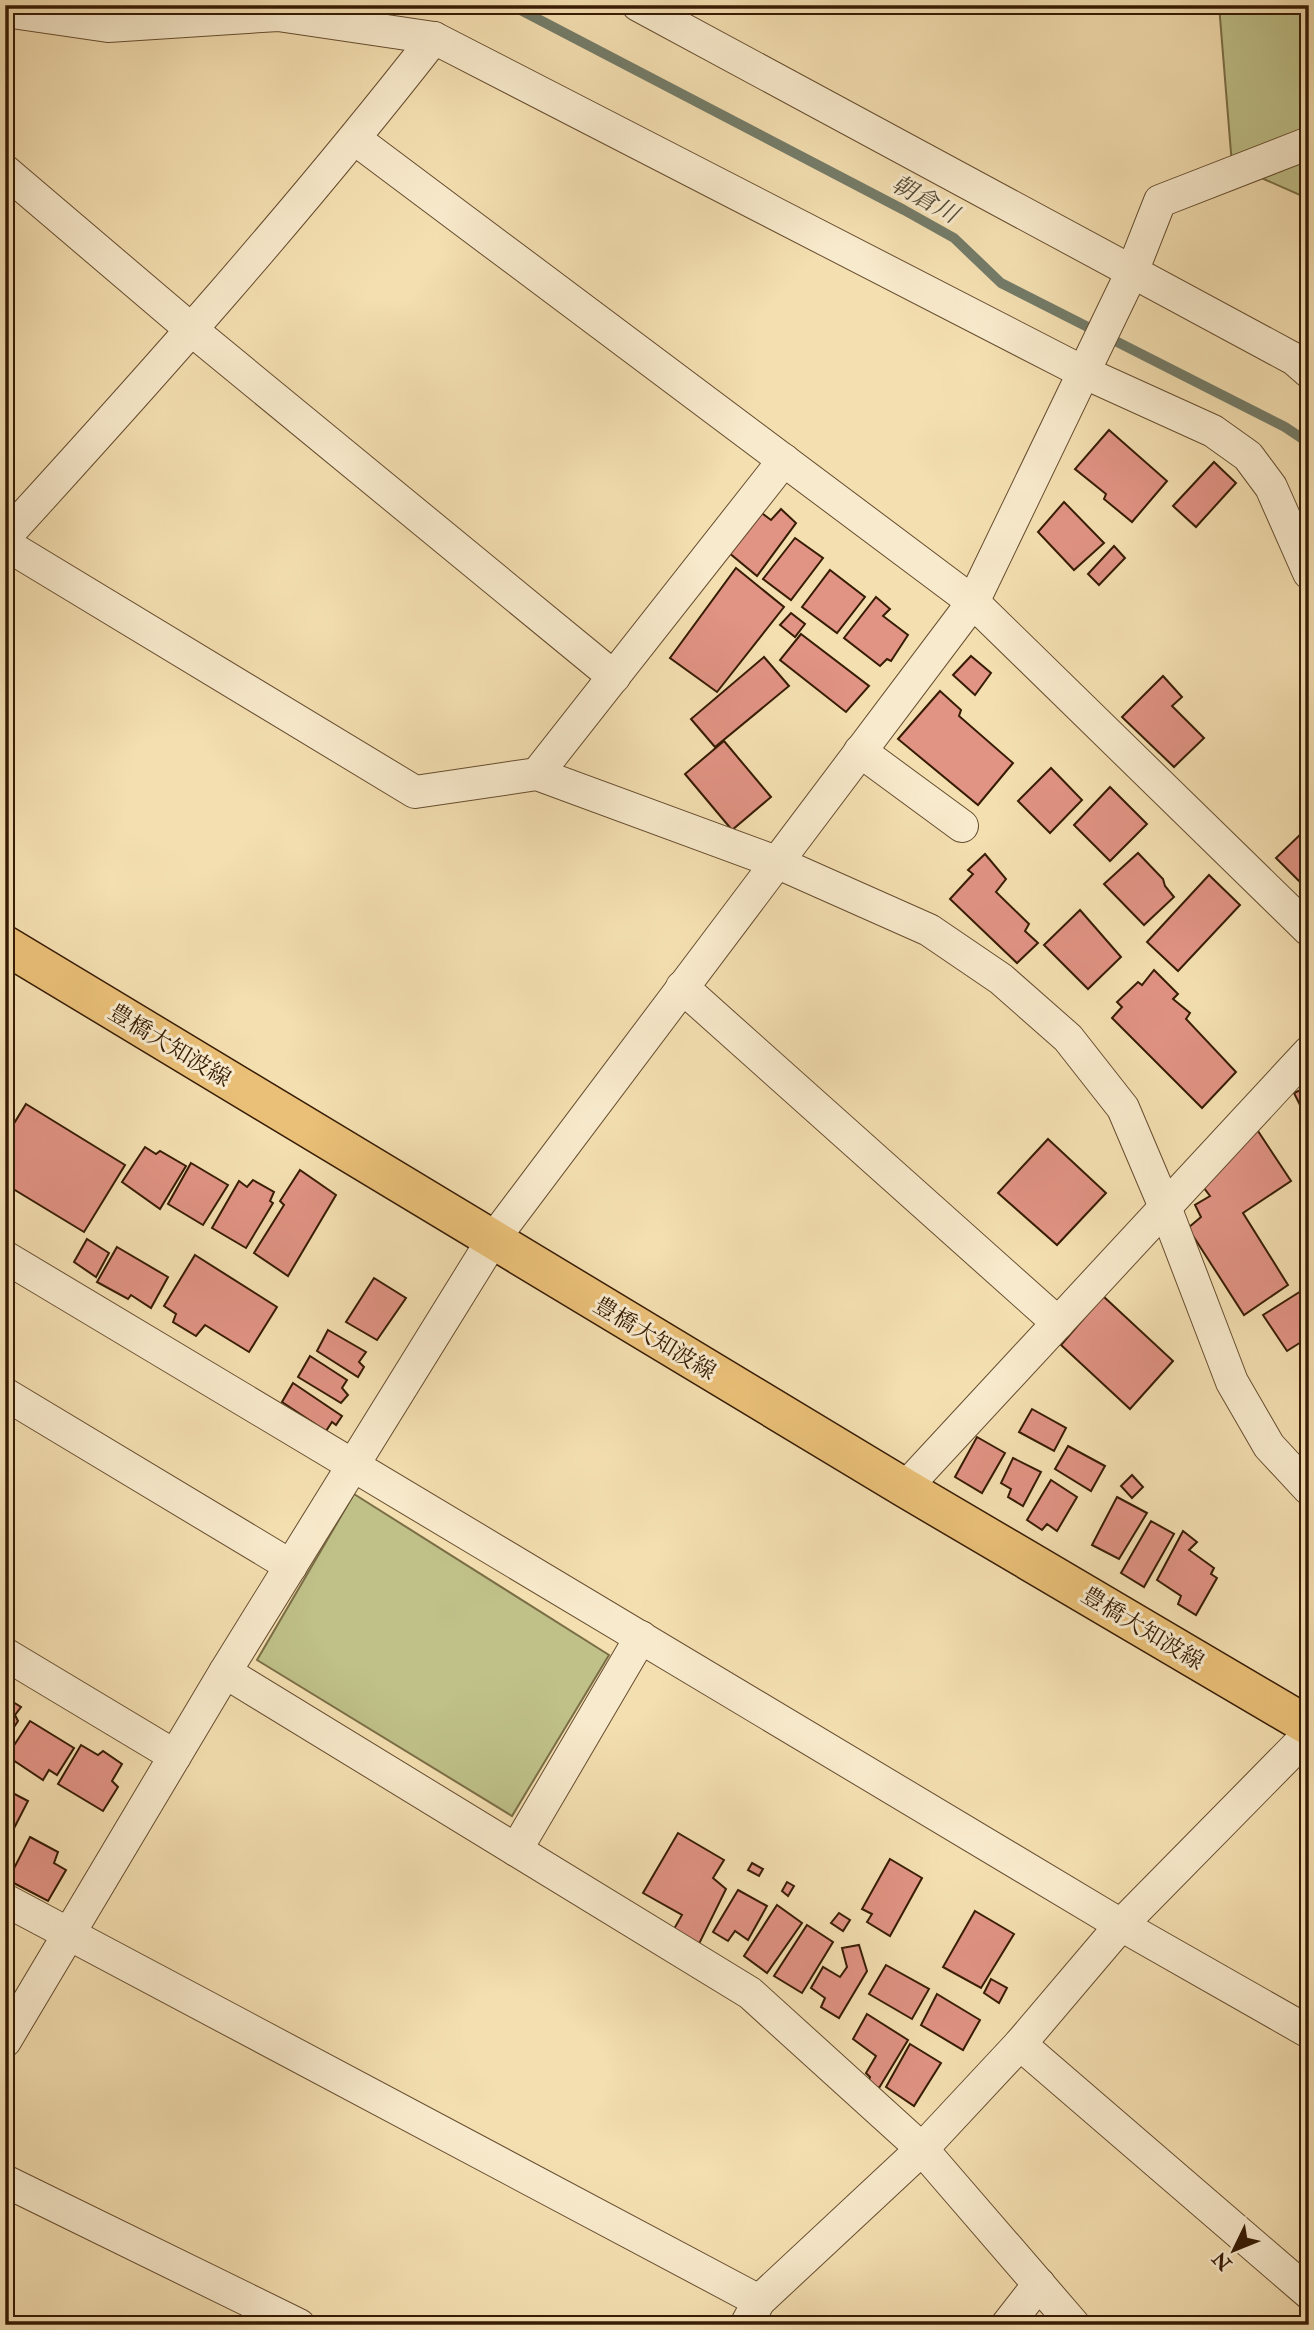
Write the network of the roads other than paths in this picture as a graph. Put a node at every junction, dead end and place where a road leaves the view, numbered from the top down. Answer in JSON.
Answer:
{"nodes":[{"id":1,"x":638,"y":5,"type":"edge"},
{"id":2,"x":5,"y":12,"type":"edge"},
{"id":3,"x":434,"y":38,"type":"junction"},
{"id":4,"x":355,"y":139,"type":"junction"},
{"id":5,"x":1309,"y":143,"type":"edge"},
{"id":6,"x":5,"y":171,"type":"edge"},
{"id":7,"x":1126,"y":283,"type":"junction"},
{"id":8,"x":193,"y":331,"type":"junction"},
{"id":9,"x":1087,"y":364,"type":"junction"},
{"id":10,"x":1309,"y":372,"type":"edge"},
{"id":11,"x":784,"y":460,"type":"junction"},
{"id":12,"x":5,"y":537,"type":"edge"},
{"id":13,"x":5,"y":544,"type":"edge"},
{"id":14,"x":1309,"y":573,"type":"edge"},
{"id":15,"x":973,"y":602,"type":"junction"},
{"id":16,"x":614,"y":677,"type":"junction"},
{"id":17,"x":860,"y":751,"type":"junction"},
{"id":18,"x":537,"y":774,"type":"junction"},
{"id":19,"x":962,"y":826,"type":"dead end"},
{"id":20,"x":776,"y":862,"type":"junction"},
{"id":21,"x":1309,"y":930,"type":"edge"},
{"id":22,"x":5,"y":945,"type":"edge"},
{"id":23,"x":682,"y":988,"type":"junction"},
{"id":24,"x":1309,"y":1052,"type":"edge"},
{"id":25,"x":1165,"y":1207,"type":"junction"},
{"id":26,"x":492,"y":1241,"type":"junction"},
{"id":27,"x":5,"y":1257,"type":"edge"},
{"id":28,"x":1058,"y":1323,"type":"junction"},
{"id":29,"x":5,"y":1394,"type":"edge"},
{"id":30,"x":353,"y":1465,"type":"junction"},
{"id":31,"x":905,"y":1488,"type":"junction"},
{"id":32,"x":1309,"y":1489,"type":"edge"},
{"id":33,"x":291,"y":1566,"type":"junction"},
{"id":34,"x":641,"y":1637,"type":"junction"},
{"id":35,"x":5,"y":1654,"type":"edge"},
{"id":36,"x":225,"y":1672,"type":"junction"},
{"id":37,"x":1309,"y":1726,"type":"edge"},
{"id":38,"x":1309,"y":1734,"type":"edge"},
{"id":39,"x":175,"y":1756,"type":"junction"},
{"id":40,"x":516,"y":1850,"type":"junction"},
{"id":41,"x":5,"y":1900,"type":"edge"},
{"id":42,"x":1121,"y":1925,"type":"junction"},
{"id":43,"x":69,"y":1934,"type":"junction"},
{"id":44,"x":1309,"y":2032,"type":"edge"},
{"id":45,"x":5,"y":2041,"type":"edge"},
{"id":46,"x":1020,"y":2044,"type":"junction"},
{"id":47,"x":922,"y":2149,"type":"junction"},
{"id":48,"x":5,"y":2181,"type":"edge"},
{"id":49,"x":1039,"y":2284,"type":"junction"},
{"id":50,"x":1309,"y":2293,"type":"edge"},
{"id":51,"x":753,"y":2313,"type":"edge"},
{"id":52,"x":299,"y":2325,"type":"edge"},
{"id":53,"x":1007,"y":2325,"type":"edge"},
{"id":54,"x":1074,"y":2325,"type":"edge"}],
"edges":[{"from":1,"to":7,"type":"street"},
{"from":2,"to":3,"type":"street"},
{"from":3,"to":4,"type":"street"},
{"from":3,"to":9,"type":"street"},
{"from":4,"to":8,"type":"street"},
{"from":4,"to":11,"type":"street"},
{"from":5,"to":7,"type":"street"},
{"from":6,"to":8,"type":"street"},
{"from":7,"to":9,"type":"street"},
{"from":7,"to":10,"type":"street"},
{"from":8,"to":12,"type":"street"},
{"from":8,"to":16,"type":"street"},
{"from":9,"to":14,"type":"street"},
{"from":9,"to":15,"type":"street"},
{"from":11,"to":15,"type":"street"},
{"from":11,"to":16,"type":"street"},
{"from":13,"to":18,"type":"street"},
{"from":15,"to":17,"type":"street"},
{"from":15,"to":21,"type":"street"},
{"from":16,"to":18,"type":"street"},
{"from":17,"to":19,"type":"street"},
{"from":17,"to":20,"type":"street"},
{"from":18,"to":20,"type":"street"},
{"from":20,"to":23,"type":"street"},
{"from":20,"to":25,"type":"street"},
{"from":22,"to":26,"type":"main road","name":"豊橋大知波線"},
{"from":23,"to":26,"type":"street"},
{"from":23,"to":28,"type":"street"},
{"from":24,"to":25,"type":"street"},
{"from":25,"to":28,"type":"street"},
{"from":25,"to":32,"type":"street"},
{"from":26,"to":30,"type":"street"},
{"from":26,"to":31,"type":"main road","name":"豊橋大知波線"},
{"from":27,"to":30,"type":"street"},
{"from":28,"to":31,"type":"street"},
{"from":29,"to":33,"type":"street"},
{"from":30,"to":33,"type":"street"},
{"from":30,"to":34,"type":"street"},
{"from":31,"to":37,"type":"main road","name":"豊橋大知波線"},
{"from":33,"to":36,"type":"street"},
{"from":34,"to":40,"type":"street"},
{"from":34,"to":42,"type":"street"},
{"from":35,"to":39,"type":"street"},
{"from":36,"to":39,"type":"street"},
{"from":36,"to":40,"type":"street"},
{"from":38,"to":42,"type":"street"},
{"from":39,"to":43,"type":"street"},
{"from":40,"to":47,"type":"street"},
{"from":41,"to":43,"type":"street"},
{"from":42,"to":44,"type":"street"},
{"from":42,"to":46,"type":"street"},
{"from":43,"to":45,"type":"street"},
{"from":43,"to":51,"type":"street"},
{"from":46,"to":47,"type":"street"},
{"from":46,"to":50,"type":"street"},
{"from":47,"to":49,"type":"street"},
{"from":47,"to":51,"type":"street"},
{"from":48,"to":52,"type":"street"},
{"from":49,"to":53,"type":"street"},
{"from":49,"to":54,"type":"street"}]}
